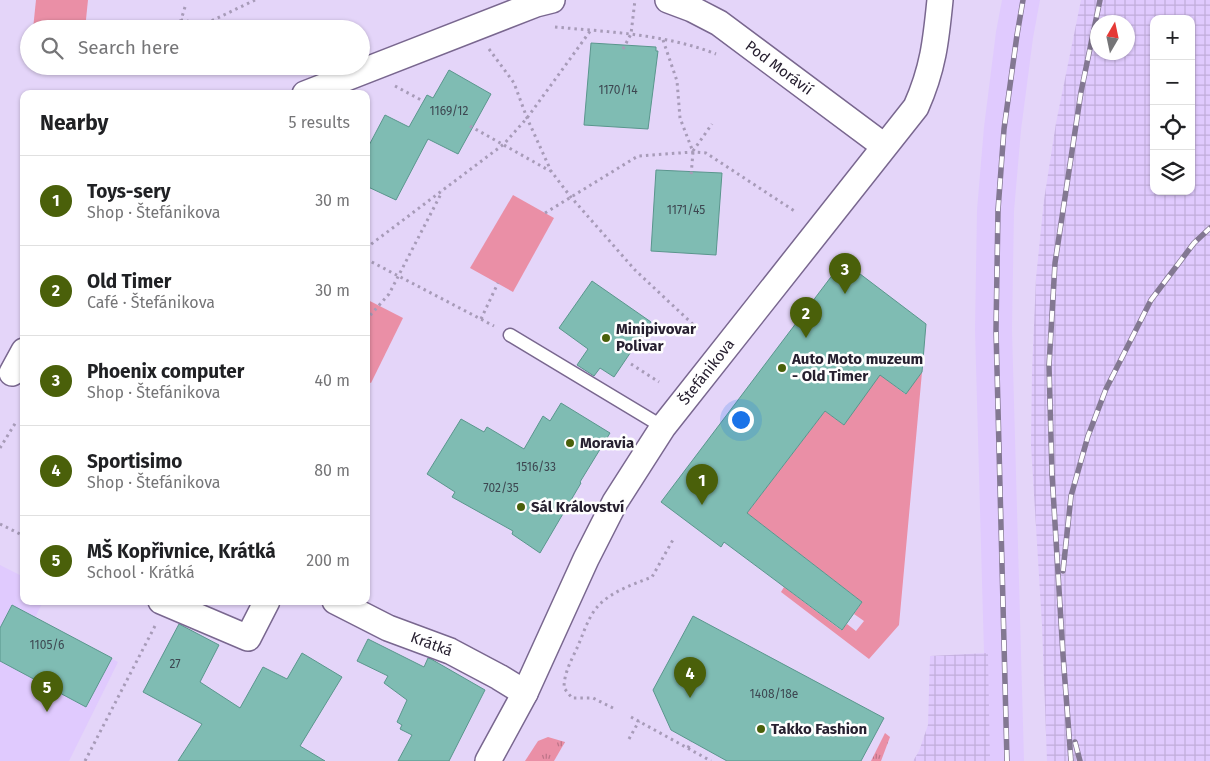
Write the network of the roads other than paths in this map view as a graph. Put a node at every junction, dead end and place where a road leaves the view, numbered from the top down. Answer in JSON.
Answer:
{"nodes":[{"id":1,"x":552,"y":0,"type":"edge"},
{"id":2,"x":668,"y":0,"type":"edge"},
{"id":3,"x":940,"y":0,"type":"edge"},
{"id":4,"x":508,"y":7,"type":"edge"},
{"id":5,"x":370,"y":66,"type":"edge"},
{"id":6,"x":349,"y":75,"type":"edge"},
{"id":7,"x":314,"y":90,"type":"edge"},
{"id":8,"x":884,"y":146,"type":"junction"},
{"id":9,"x":510,"y":335,"type":"road end"},
{"id":10,"x":20,"y":358,"type":"edge"},
{"id":11,"x":12,"y":373,"type":"dead end"},
{"id":12,"x":663,"y":427,"type":"junction"},
{"id":13,"x":169,"y":605,"type":"edge"},
{"id":14,"x":265,"y":605,"type":"edge"},
{"id":15,"x":343,"y":605,"type":"edge"},
{"id":16,"x":525,"y":694,"type":"junction"},
{"id":17,"x":488,"y":761,"type":"edge"}],
"edges":[{"from":1,"to":4,"type":"street"},
{"from":2,"to":8,"type":"street","name":"Pod Morávií"},
{"from":3,"to":8,"type":"street","name":"Štefánikova"},
{"from":4,"to":5,"type":"street"},
{"from":6,"to":7,"type":"street"},
{"from":8,"to":12,"type":"street","name":"Štefánikova"},
{"from":9,"to":12,"type":"lane"},
{"from":10,"to":11,"type":"street"},
{"from":12,"to":16,"type":"street","name":"Štefánikova"},
{"from":13,"to":14,"type":"street"},
{"from":15,"to":16,"type":"street","name":"Krátká"},
{"from":16,"to":17,"type":"street","name":"Štefánikova"}]}
